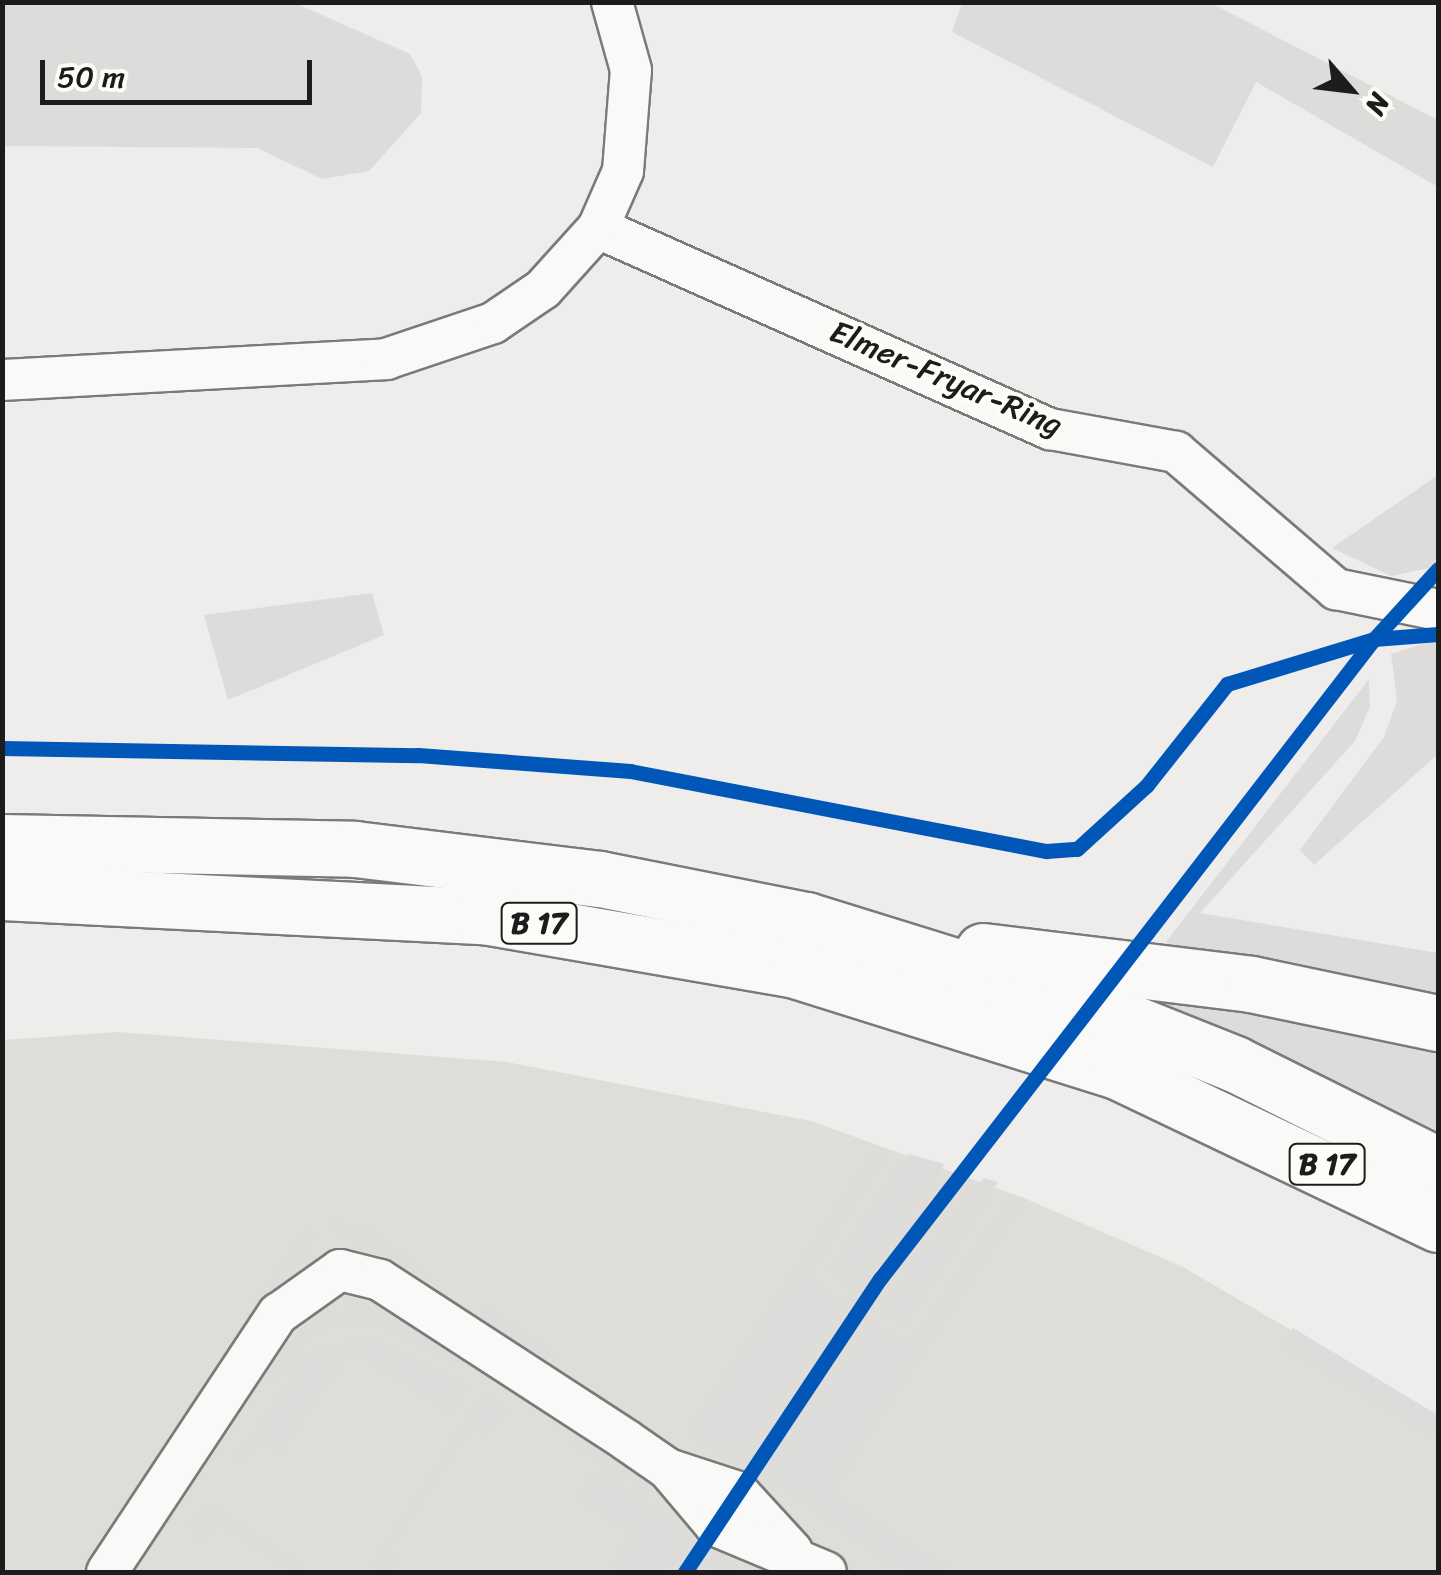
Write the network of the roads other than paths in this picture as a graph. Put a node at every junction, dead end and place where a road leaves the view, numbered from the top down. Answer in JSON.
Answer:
{"nodes":[{"id":1,"x":612,"y":2,"type":"edge"},
{"id":2,"x":598,"y":228,"type":"junction"},
{"id":3,"x":2,"y":380,"type":"edge"},
{"id":4,"x":1438,"y":610,"type":"edge"},
{"id":5,"x":2,"y":842,"type":"edge"},
{"id":6,"x":2,"y":892,"type":"edge"},
{"id":7,"x":1109,"y":986,"type":"junction"},
{"id":8,"x":1438,"y":1024,"type":"edge"},
{"id":9,"x":1438,"y":1165,"type":"edge"},
{"id":10,"x":1438,"y":1224,"type":"edge"},
{"id":11,"x":106,"y":1572,"type":"edge"},
{"id":12,"x":826,"y":1572,"type":"edge"}],
"edges":[{"from":1,"to":2,"type":"street"},
{"from":2,"to":3,"type":"street"},
{"from":2,"to":4,"type":"street","name":"Elmer-Fryar-Ring"},
{"from":5,"to":7,"type":"highway","number":"B 17"},
{"from":6,"to":10,"type":"highway","number":"B 17"},
{"from":7,"to":8,"type":"highway"},
{"from":7,"to":9,"type":"highway","number":"B 17"},
{"from":11,"to":12,"type":"street"}]}
